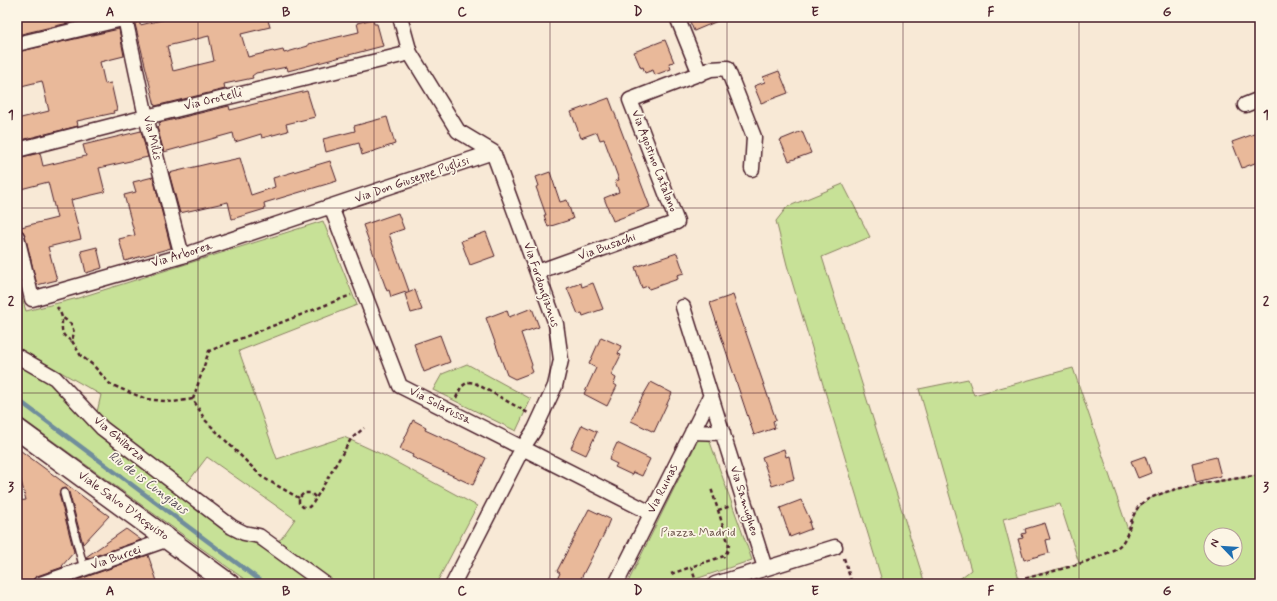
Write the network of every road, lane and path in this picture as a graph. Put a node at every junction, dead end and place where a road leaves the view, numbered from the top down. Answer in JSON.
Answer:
{"nodes":[{"id":1,"x":400,"y":17,"type":"edge"},
{"id":2,"x":677,"y":17,"type":"edge"},
{"id":3,"x":128,"y":18,"type":"edge"},
{"id":4,"x":17,"y":44,"type":"edge"},
{"id":5,"x":410,"y":53,"type":"junction"},
{"id":6,"x":700,"y":74,"type":"junction"},
{"id":7,"x":1260,"y":99,"type":"edge"},
{"id":8,"x":1245,"y":105,"type":"dead end"},
{"id":9,"x":146,"y":117,"type":"junction"},
{"id":10,"x":17,"y":150,"type":"edge"},
{"id":11,"x":493,"y":152,"type":"junction"},
{"id":12,"x":752,"y":169,"type":"dead end"},
{"id":13,"x":331,"y":207,"type":"junction"},
{"id":14,"x":677,"y":222,"type":"joint"},
{"id":15,"x":17,"y":237,"type":"edge"},
{"id":16,"x":182,"y":256,"type":"junction"},
{"id":17,"x":538,"y":272,"type":"junction"},
{"id":18,"x":363,"y":291,"type":"junction"},
{"id":19,"x":51,"y":293,"type":"junction"},
{"id":20,"x":683,"y":307,"type":"dead end"},
{"id":21,"x":62,"y":318,"type":"junction"},
{"id":22,"x":72,"y":341,"type":"junction"},
{"id":23,"x":17,"y":356,"type":"edge"},
{"id":24,"x":711,"y":395,"type":"junction"},
{"id":25,"x":193,"y":399,"type":"junction"},
{"id":26,"x":449,"y":411,"type":"junction"},
{"id":27,"x":539,"y":419,"type":"junction"},
{"id":28,"x":364,"y":428,"type":"dead end"},
{"id":29,"x":17,"y":429,"type":"edge"},
{"id":30,"x":692,"y":432,"type":"junction"},
{"id":31,"x":723,"y":433,"type":"junction"},
{"id":32,"x":522,"y":449,"type":"junction"},
{"id":33,"x":1260,"y":475,"type":"edge"},
{"id":34,"x":711,"y":488,"type":"dead end"},
{"id":35,"x":64,"y":493,"type":"dead end"},
{"id":36,"x":299,"y":498,"type":"junction"},
{"id":37,"x":315,"y":498,"type":"junction"},
{"id":38,"x":651,"y":513,"type":"junction"},
{"id":39,"x":169,"y":539,"type":"junction"},
{"id":40,"x":835,"y":547,"type":"joint"},
{"id":41,"x":691,"y":567,"type":"junction"},
{"id":42,"x":765,"y":568,"type":"junction"},
{"id":43,"x":84,"y":569,"type":"junction"},
{"id":44,"x":671,"y":574,"type":"dead end"},
{"id":45,"x":40,"y":584,"type":"edge"},
{"id":46,"x":229,"y":584,"type":"edge"},
{"id":47,"x":325,"y":584,"type":"edge"},
{"id":48,"x":453,"y":584,"type":"edge"},
{"id":49,"x":616,"y":584,"type":"edge"},
{"id":50,"x":697,"y":584,"type":"edge"},
{"id":51,"x":715,"y":584,"type":"edge"},
{"id":52,"x":852,"y":584,"type":"edge"},
{"id":53,"x":1005,"y":584,"type":"edge"}],
"edges":[{"from":1,"to":5,"type":"street"},
{"from":2,"to":6,"type":"street"},
{"from":3,"to":4,"type":"street"},
{"from":3,"to":9,"type":"street","name":"Via Milis"},
{"from":5,"to":9,"type":"street","name":"Via Orotelli"},
{"from":5,"to":11,"type":"street"},
{"from":6,"to":12,"type":"street"},
{"from":6,"to":14,"type":"street","name":"Via Agostino Catalano"},
{"from":7,"to":8,"type":"street"},
{"from":9,"to":10,"type":"street","name":"Via Orotelli"},
{"from":9,"to":16,"type":"street","name":"Via Milis"},
{"from":11,"to":13,"type":"street","name":"Via Don Giuseppe Puglisi"},
{"from":11,"to":17,"type":"street","name":"Via Fordongianus"},
{"from":13,"to":16,"type":"street","name":"Via Arborea"},
{"from":13,"to":18,"type":"street","name":"Via Solarussa"},
{"from":14,"to":17,"type":"street","name":"Via Busachi"},
{"from":15,"to":19,"type":"street","name":"Via Arborea"},
{"from":16,"to":19,"type":"street","name":"Via Arborea"},
{"from":17,"to":27,"type":"street","name":"Via Fordongianus"},
{"from":18,"to":25,"type":"path"},
{"from":18,"to":26,"type":"street","name":"Via Solarussa"},
{"from":19,"to":21,"type":"path"},
{"from":20,"to":24,"type":"street","name":"Via Samugheo"},
{"from":21,"to":22,"type":"path"},
{"from":21,"to":22,"type":"path"},
{"from":22,"to":25,"type":"path"},
{"from":23,"to":47,"type":"street","name":"Via Ghilarza"},
{"from":24,"to":30,"type":"street","name":"Via Ruinas"},
{"from":24,"to":31,"type":"street","name":"Via Samugheo"},
{"from":25,"to":36,"type":"path"},
{"from":26,"to":27,"type":"path"},
{"from":26,"to":32,"type":"street","name":"Via Solarussa"},
{"from":27,"to":32,"type":"street","name":"Via Fordongianus"},
{"from":28,"to":37,"type":"path"},
{"from":29,"to":39,"type":"street","name":"Viale Salvo D'Acquisto"},
{"from":30,"to":31,"type":"street"},
{"from":30,"to":38,"type":"street","name":"Via Ruinas"},
{"from":31,"to":42,"type":"street","name":"Via Samugheo"},
{"from":32,"to":38,"type":"street","name":"Via Solarussa"},
{"from":32,"to":48,"type":"street","name":"Via Fordongianus"},
{"from":33,"to":53,"type":"path"},
{"from":34,"to":41,"type":"path"},
{"from":35,"to":43,"type":"lane"},
{"from":36,"to":37,"type":"path"},
{"from":36,"to":37,"type":"path"},
{"from":38,"to":49,"type":"street","name":"Via Ruinas"},
{"from":39,"to":43,"type":"street","name":"Via Burcei"},
{"from":39,"to":46,"type":"street","name":"Viale Salvo D'Acquisto"},
{"from":40,"to":42,"type":"street"},
{"from":40,"to":52,"type":"path"},
{"from":41,"to":44,"type":"path"},
{"from":41,"to":50,"type":"path"},
{"from":42,"to":51,"type":"street"},
{"from":43,"to":45,"type":"street","name":"Via Burcei"}]}
